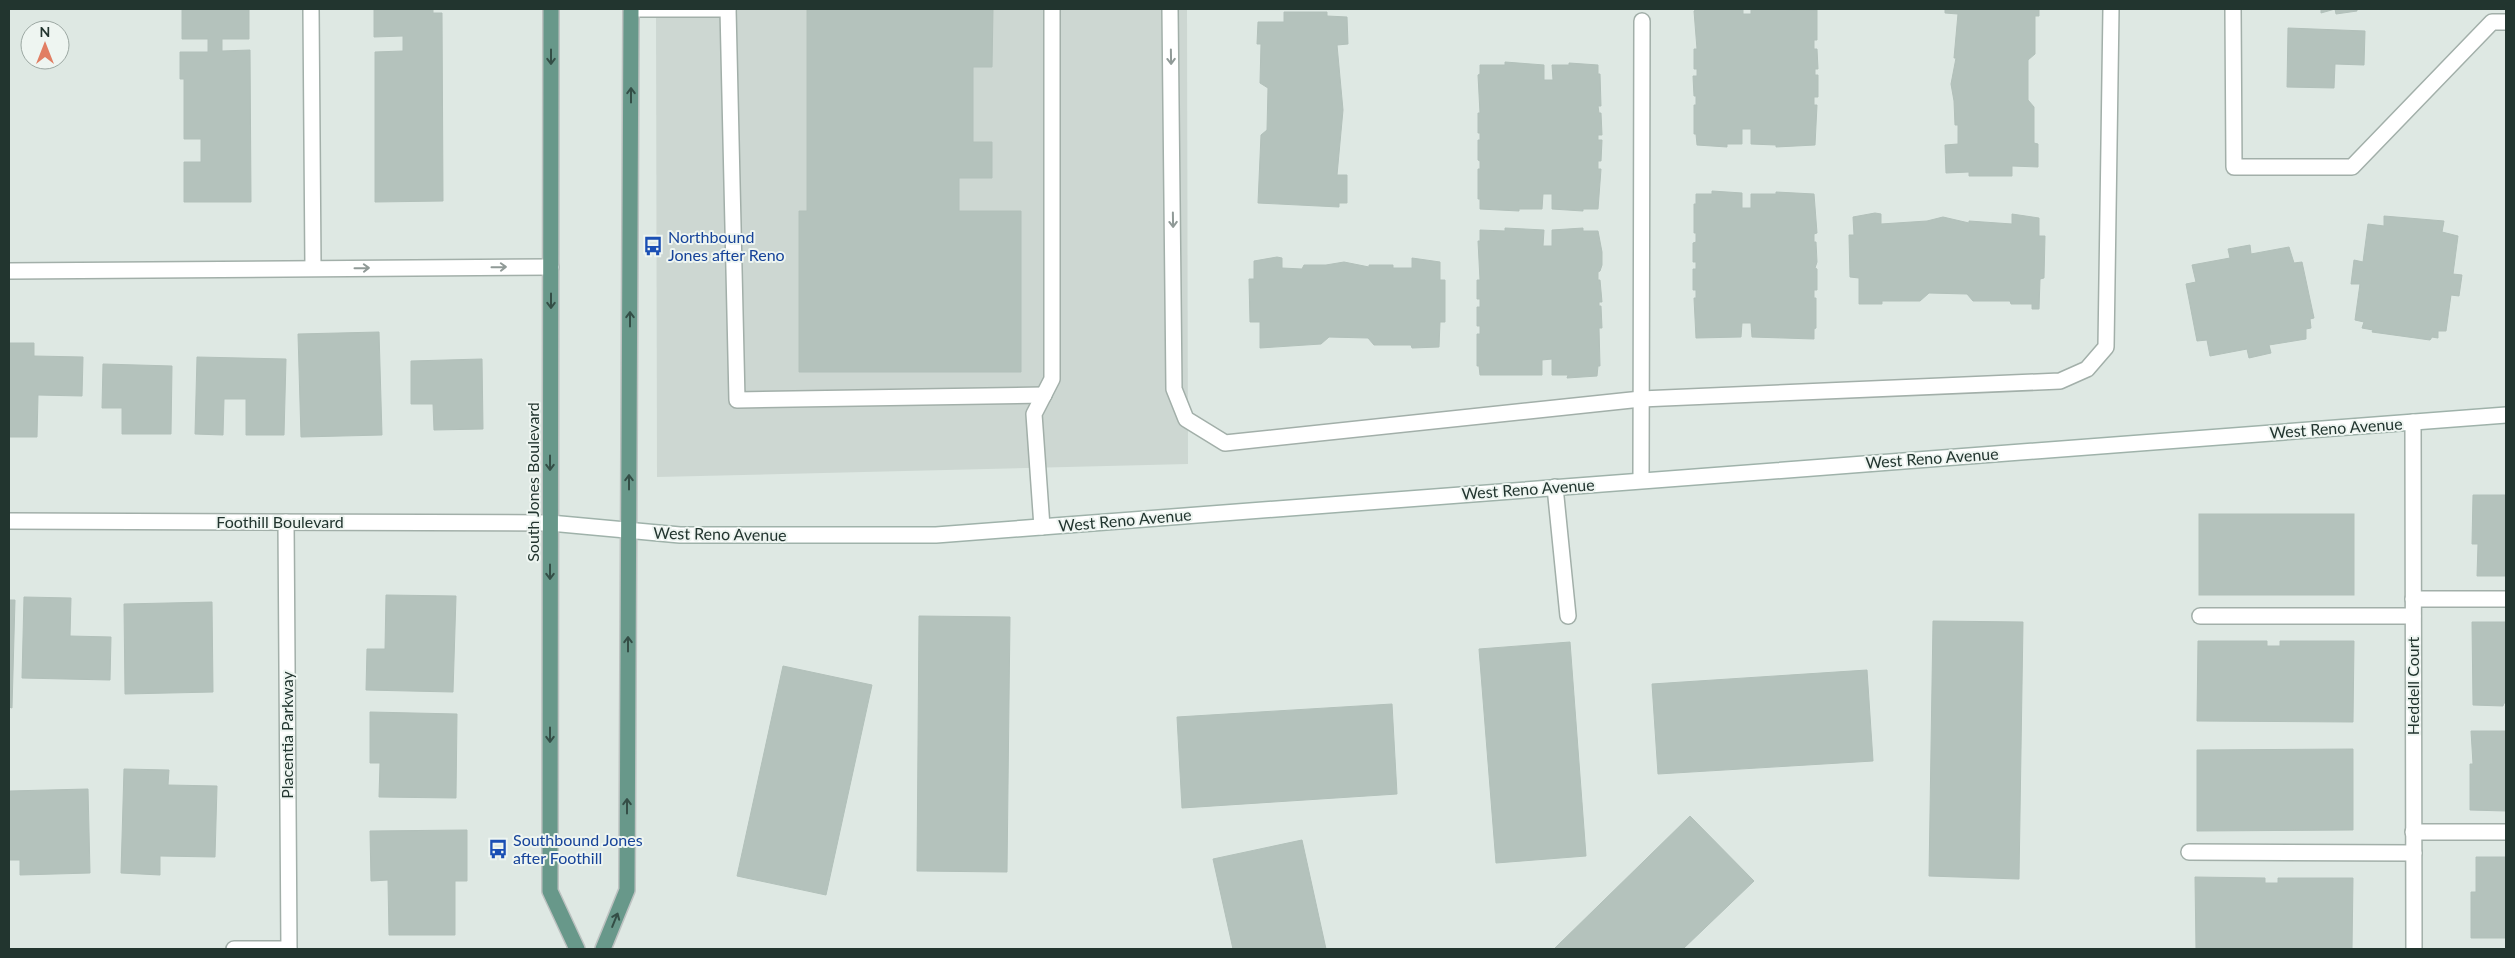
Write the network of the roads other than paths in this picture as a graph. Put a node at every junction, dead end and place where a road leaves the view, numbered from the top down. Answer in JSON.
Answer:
{"nodes":[{"id":1,"x":311,"y":9,"type":"edge"},
{"id":2,"x":551,"y":9,"type":"edge"},
{"id":3,"x":631,"y":9,"type":"edge"},
{"id":4,"x":728,"y":9,"type":"edge"},
{"id":5,"x":1052,"y":9,"type":"edge"},
{"id":6,"x":1170,"y":9,"type":"edge"},
{"id":7,"x":2111,"y":9,"type":"edge"},
{"id":8,"x":2233,"y":9,"type":"edge"},
{"id":9,"x":1642,"y":21,"type":"dead end"},
{"id":10,"x":2506,"y":22,"type":"edge"},
{"id":11,"x":551,"y":267,"type":"junction"},
{"id":12,"x":313,"y":268,"type":"junction"},
{"id":13,"x":9,"y":271,"type":"edge"},
{"id":14,"x":1044,"y":395,"type":"junction"},
{"id":15,"x":1641,"y":399,"type":"junction"},
{"id":16,"x":2506,"y":415,"type":"edge"},
{"id":17,"x":2413,"y":422,"type":"junction"},
{"id":18,"x":1641,"y":480,"type":"junction"},
{"id":19,"x":1555,"y":487,"type":"junction"},
{"id":20,"x":9,"y":521,"type":"edge"},
{"id":21,"x":286,"y":522,"type":"junction"},
{"id":22,"x":550,"y":523,"type":"junction"},
{"id":23,"x":1042,"y":527,"type":"junction"},
{"id":24,"x":629,"y":531,"type":"junction"},
{"id":25,"x":2413,"y":599,"type":"junction"},
{"id":26,"x":2506,"y":599,"type":"edge"},
{"id":27,"x":1568,"y":616,"type":"dead end"},
{"id":28,"x":2200,"y":616,"type":"dead end"},
{"id":29,"x":2413,"y":616,"type":"junction"},
{"id":30,"x":2413,"y":832,"type":"junction"},
{"id":31,"x":2506,"y":832,"type":"edge"},
{"id":32,"x":2189,"y":852,"type":"dead end"},
{"id":33,"x":2414,"y":852,"type":"junction"},
{"id":34,"x":234,"y":949,"type":"edge"},
{"id":35,"x":289,"y":949,"type":"edge"},
{"id":36,"x":577,"y":949,"type":"edge"},
{"id":37,"x":603,"y":949,"type":"edge"},
{"id":38,"x":2414,"y":949,"type":"edge"}],
"edges":[{"from":1,"to":12,"type":"street"},
{"from":2,"to":11,"type":"main road","name":"South Jones Boulevard","one_way":true},
{"from":3,"to":4,"type":"street"},
{"from":24,"to":3,"type":"main road","one_way":true},
{"from":4,"to":14,"type":"street"},
{"from":5,"to":14,"type":"street"},
{"from":6,"to":15,"type":"street","one_way":true},
{"from":7,"to":15,"type":"street"},
{"from":8,"to":10,"type":"street"},
{"from":9,"to":15,"type":"street"},
{"from":12,"to":11,"type":"street","one_way":true},
{"from":11,"to":22,"type":"main road","name":"South Jones Boulevard","one_way":true},
{"from":12,"to":13,"type":"street"},
{"from":14,"to":23,"type":"street"},
{"from":15,"to":18,"type":"street"},
{"from":16,"to":17,"type":"street","name":"West Reno Avenue"},
{"from":17,"to":18,"type":"street","name":"West Reno Avenue"},
{"from":17,"to":25,"type":"street","name":"Heddell Court"},
{"from":18,"to":19,"type":"street","name":"West Reno Avenue"},
{"from":19,"to":23,"type":"street","name":"West Reno Avenue"},
{"from":19,"to":27,"type":"street"},
{"from":20,"to":21,"type":"street","name":"Foothill Boulevard"},
{"from":21,"to":22,"type":"street","name":"Foothill Boulevard"},
{"from":21,"to":35,"type":"street","name":"Placentia Parkway"},
{"from":22,"to":24,"type":"street","name":"West Reno Avenue"},
{"from":22,"to":36,"type":"main road","name":"South Jones Boulevard","one_way":true},
{"from":23,"to":24,"type":"street","name":"West Reno Avenue"},
{"from":37,"to":24,"type":"main road","one_way":true},
{"from":25,"to":26,"type":"street"},
{"from":25,"to":29,"type":"street","name":"Heddell Court"},
{"from":28,"to":29,"type":"street"},
{"from":29,"to":30,"type":"street","name":"Heddell Court"},
{"from":30,"to":31,"type":"street"},
{"from":30,"to":33,"type":"street","name":"Heddell Court"},
{"from":32,"to":33,"type":"street"},
{"from":33,"to":38,"type":"street","name":"Heddell Court"},
{"from":34,"to":35,"type":"street"}]}
